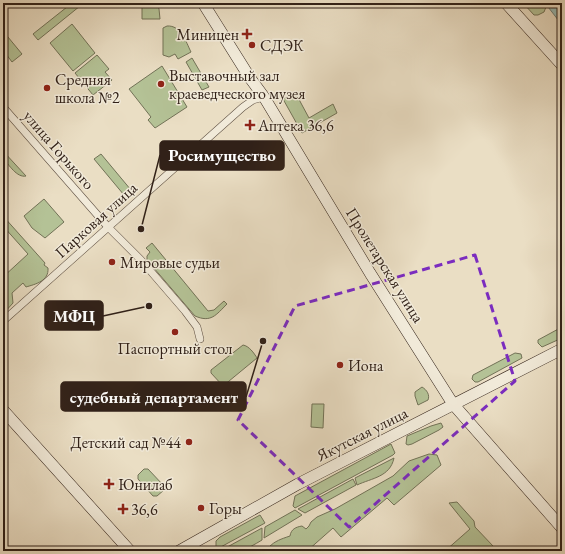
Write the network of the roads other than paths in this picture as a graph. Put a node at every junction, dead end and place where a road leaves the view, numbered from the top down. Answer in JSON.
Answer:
{"nodes":[{"id":1,"x":203,"y":3,"type":"edge"},
{"id":2,"x":506,"y":3,"type":"edge"},
{"id":3,"x":562,"y":66,"type":"edge"},
{"id":4,"x":264,"y":97,"type":"junction"},
{"id":5,"x":3,"y":107,"type":"edge"},
{"id":6,"x":108,"y":227,"type":"junction"},
{"id":7,"x":3,"y":321,"type":"edge"},
{"id":8,"x":200,"y":339,"type":"dead end"},
{"id":9,"x":562,"y":349,"type":"edge"},
{"id":10,"x":453,"y":404,"type":"junction"},
{"id":11,"x":3,"y":410,"type":"edge"},
{"id":12,"x":562,"y":528,"type":"edge"},
{"id":13,"x":130,"y":551,"type":"edge"},
{"id":14,"x":179,"y":551,"type":"edge"}],
"edges":[{"from":1,"to":4,"type":"street","name":"Пролетарская улица"},
{"from":2,"to":3,"type":"street"},
{"from":4,"to":6,"type":"street","name":"Парковая улица"},
{"from":4,"to":10,"type":"street","name":"Пролетарская улица"},
{"from":5,"to":6,"type":"street","name":"улица Горького"},
{"from":6,"to":7,"type":"street","name":"Парковая улица"},
{"from":6,"to":8,"type":"street","name":"улица Горького"},
{"from":9,"to":10,"type":"street","name":"Якутская улица"},
{"from":10,"to":12,"type":"street","name":"Пролетарская улица"},
{"from":10,"to":14,"type":"street","name":"Якутская улица"},
{"from":11,"to":13,"type":"street"}]}
